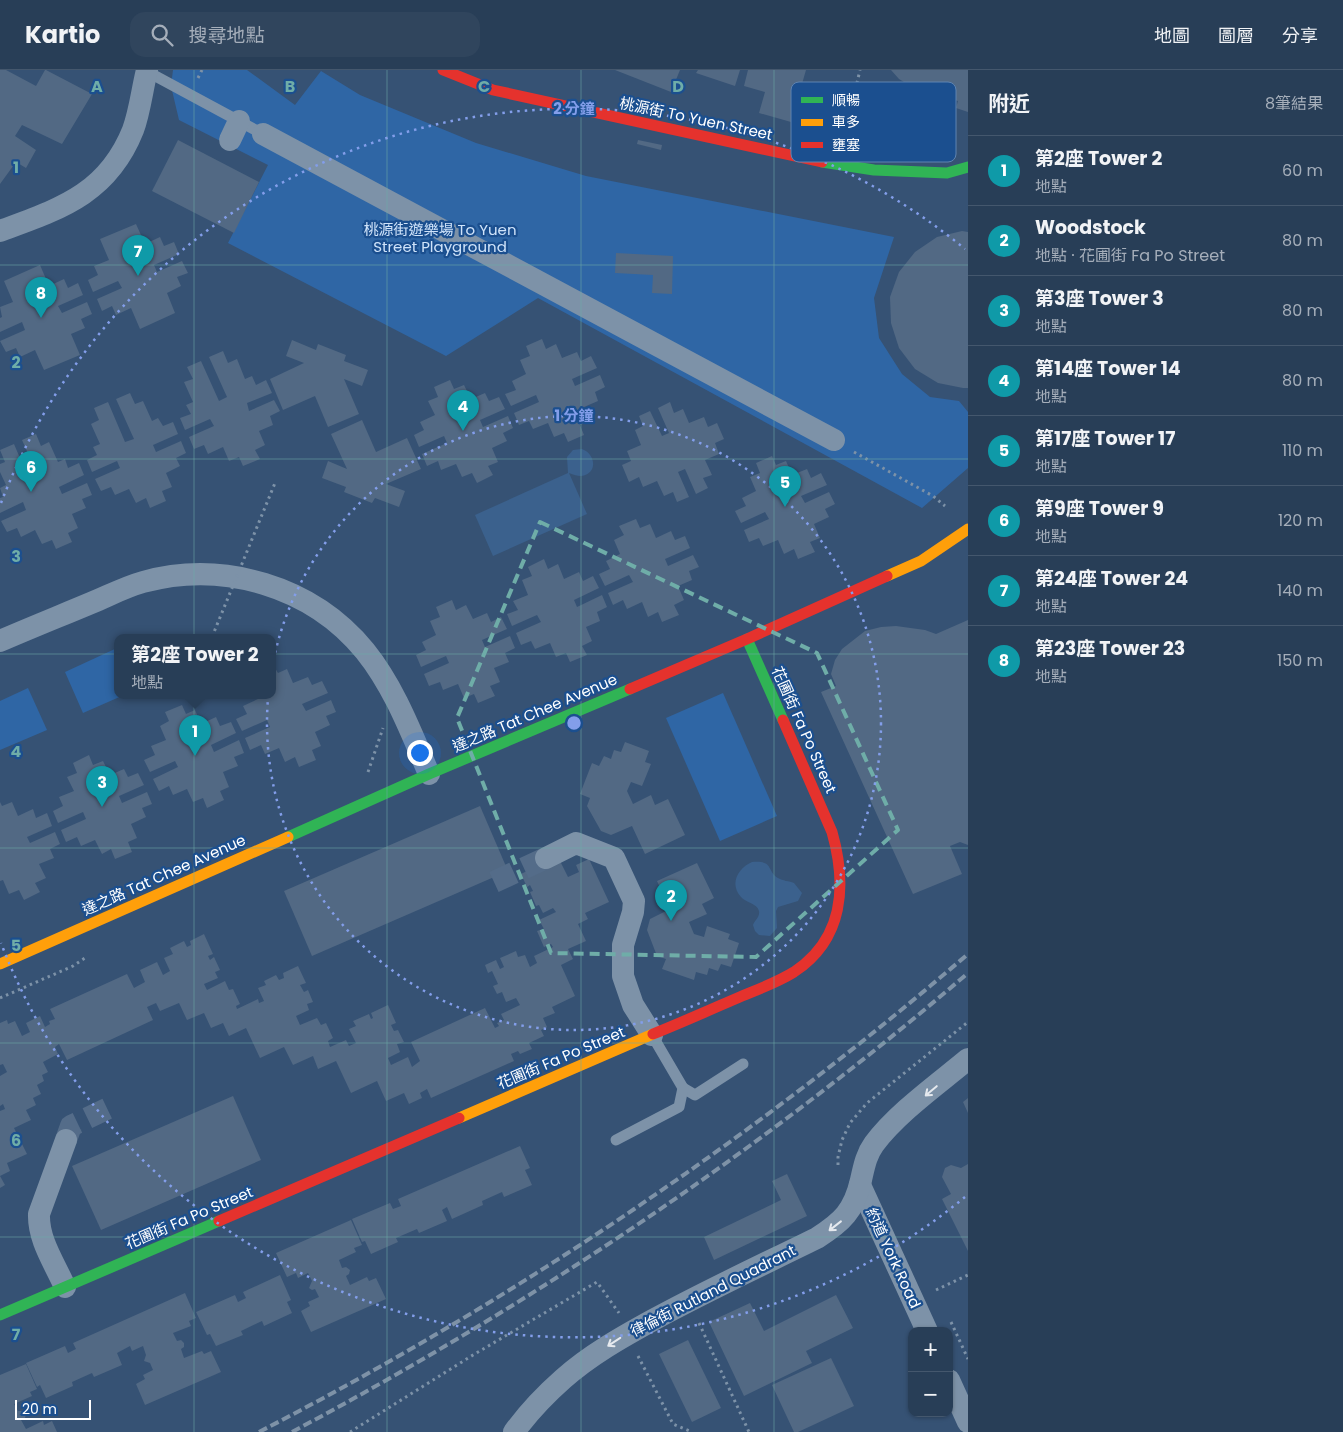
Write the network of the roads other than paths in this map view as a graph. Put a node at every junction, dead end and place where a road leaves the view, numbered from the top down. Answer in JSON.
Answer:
{"nodes":[{"id":1,"x":443,"y":70,"type":"edge"},
{"id":2,"x":146,"y":71,"type":"edge"},
{"id":3,"x":264,"y":134,"type":"joint"},
{"id":4,"x":791,"y":155,"type":"edge"},
{"id":5,"x":823,"y":162,"type":"edge"},
{"id":6,"x":968,"y":167,"type":"edge"},
{"id":7,"x":947,"y":173,"type":"junction"},
{"id":8,"x":959,"y":181,"type":"dead end"},
{"id":9,"x":0,"y":231,"type":"edge"},
{"id":10,"x":834,"y":440,"type":"road end"},
{"id":11,"x":968,"y":529,"type":"edge"},
{"id":12,"x":747,"y":638,"type":"junction"},
{"id":13,"x":0,"y":641,"type":"edge"},
{"id":14,"x":429,"y":774,"type":"junction"},
{"id":15,"x":546,"y":858,"type":"tunnel mouth"},
{"id":16,"x":0,"y":964,"type":"edge"},
{"id":17,"x":652,"y":1036,"type":"junction"},
{"id":18,"x":968,"y":1060,"type":"edge"},
{"id":19,"x":743,"y":1064,"type":"dead end"},
{"id":20,"x":683,"y":1088,"type":"junction"},
{"id":21,"x":66,"y":1140,"type":"tunnel mouth"},
{"id":22,"x":616,"y":1140,"type":"dead end"},
{"id":23,"x":860,"y":1185,"type":"junction"},
{"id":24,"x":65,"y":1287,"type":"junction"},
{"id":25,"x":0,"y":1315,"type":"edge"},
{"id":26,"x":925,"y":1327,"type":"edge"},
{"id":27,"x":953,"y":1389,"type":"edge"},
{"id":28,"x":968,"y":1422,"type":"edge"},
{"id":29,"x":514,"y":1432,"type":"edge"}],
"edges":[{"from":1,"to":4,"type":"street","name":"桃源街 To Yuen Street"},
{"from":2,"to":3,"type":"lane"},
{"from":2,"to":9,"type":"street"},
{"from":3,"to":10,"type":"street"},
{"from":5,"to":7,"type":"street","name":"桃源街 To Yuen Street"},
{"from":6,"to":7,"type":"street","name":"桃源街 To Yuen Street"},
{"from":7,"to":8,"type":"street"},
{"from":11,"to":12,"type":"street","name":"達之路 Tat Chee Avenue"},
{"from":12,"to":14,"type":"street","name":"達之路 Tat Chee Avenue"},
{"from":12,"to":17,"type":"street","name":"花圃街 Fa Po Street"},
{"from":13,"to":14,"type":"street"},
{"from":14,"to":16,"type":"street","name":"達之路 Tat Chee Avenue"},
{"from":15,"to":17,"type":"street"},
{"from":17,"to":20,"type":"lane"},
{"from":17,"to":24,"type":"street","name":"花圃街 Fa Po Street"},
{"from":18,"to":23,"type":"street","name":"律倫街 Rutland Quadrant","one_way":true},
{"from":19,"to":20,"type":"lane"},
{"from":20,"to":22,"type":"lane"},
{"from":21,"to":24,"type":"street"},
{"from":23,"to":26,"type":"street","name":"約道 York Road"},
{"from":23,"to":29,"type":"street","name":"律倫街 Rutland Quadrant","one_way":true},
{"from":24,"to":25,"type":"street","name":"花圃街 Fa Po Street"},
{"from":27,"to":28,"type":"street"}]}
